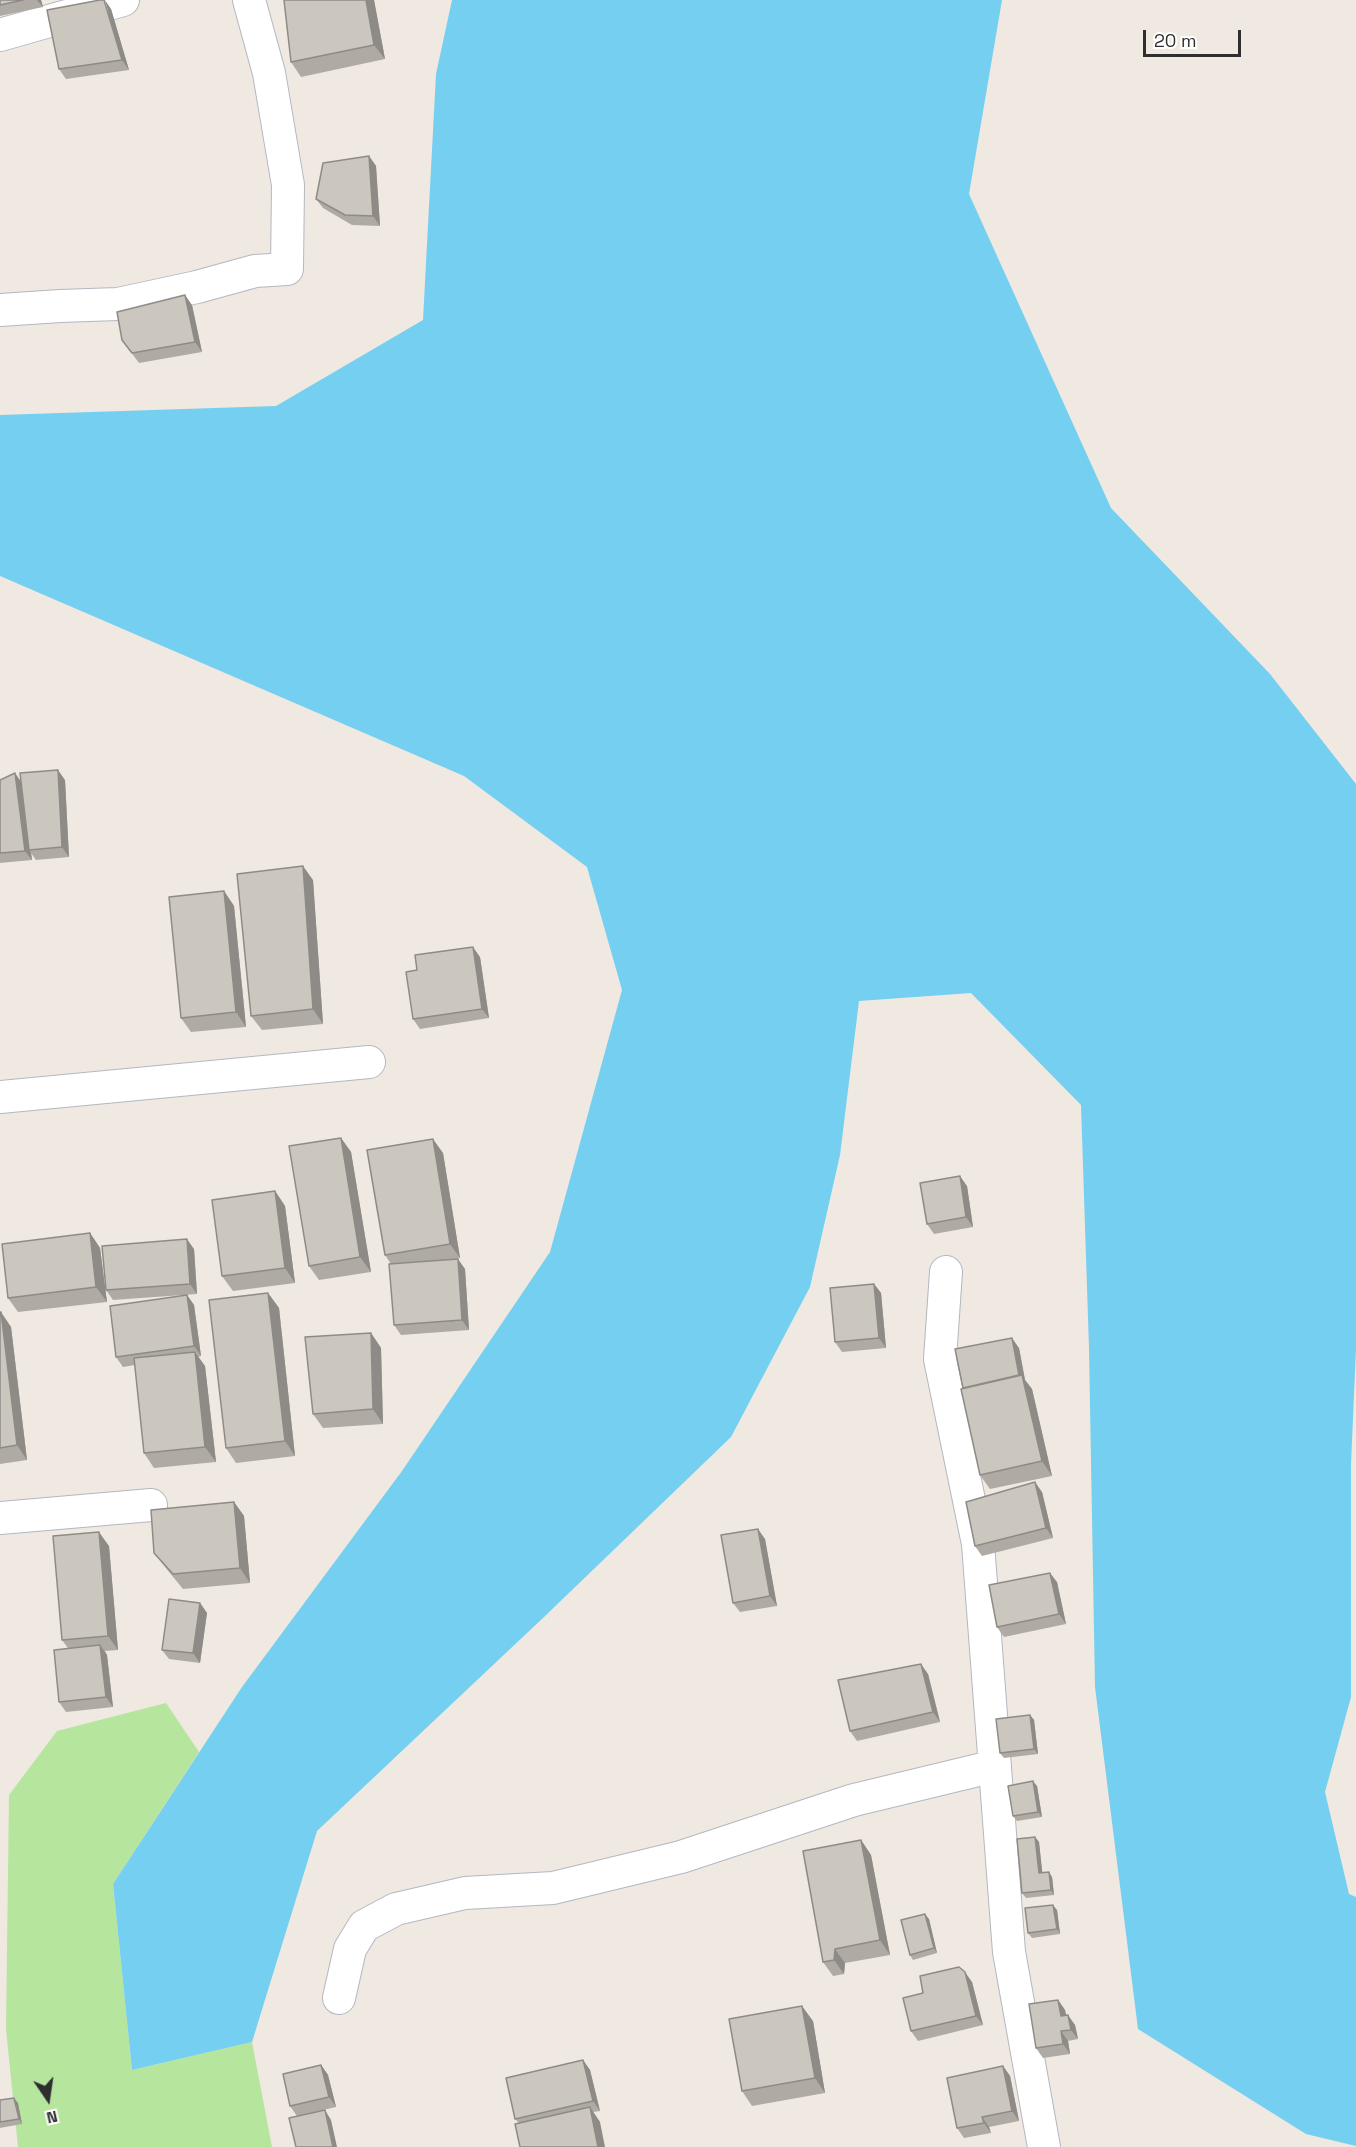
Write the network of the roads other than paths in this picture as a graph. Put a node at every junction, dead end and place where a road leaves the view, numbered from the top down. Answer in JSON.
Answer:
{"nodes":[{"id":1,"x":123,"y":0,"type":"edge"},
{"id":2,"x":249,"y":0,"type":"edge"},
{"id":3,"x":0,"y":35,"type":"edge"},
{"id":4,"x":0,"y":310,"type":"edge"},
{"id":5,"x":369,"y":1062,"type":"dead end"},
{"id":6,"x":0,"y":1097,"type":"edge"},
{"id":7,"x":946,"y":1272,"type":"dead end"},
{"id":8,"x":151,"y":1505,"type":"dead end"},
{"id":9,"x":0,"y":1518,"type":"edge"},
{"id":10,"x":995,"y":1766,"type":"junction"},
{"id":11,"x":339,"y":1998,"type":"dead end"},
{"id":12,"x":1044,"y":2147,"type":"edge"}],
"edges":[{"from":1,"to":3,"type":"street"},
{"from":2,"to":4,"type":"street"},
{"from":5,"to":6,"type":"street"},
{"from":7,"to":10,"type":"street"},
{"from":8,"to":9,"type":"street"},
{"from":10,"to":11,"type":"street"},
{"from":10,"to":12,"type":"street"}]}
